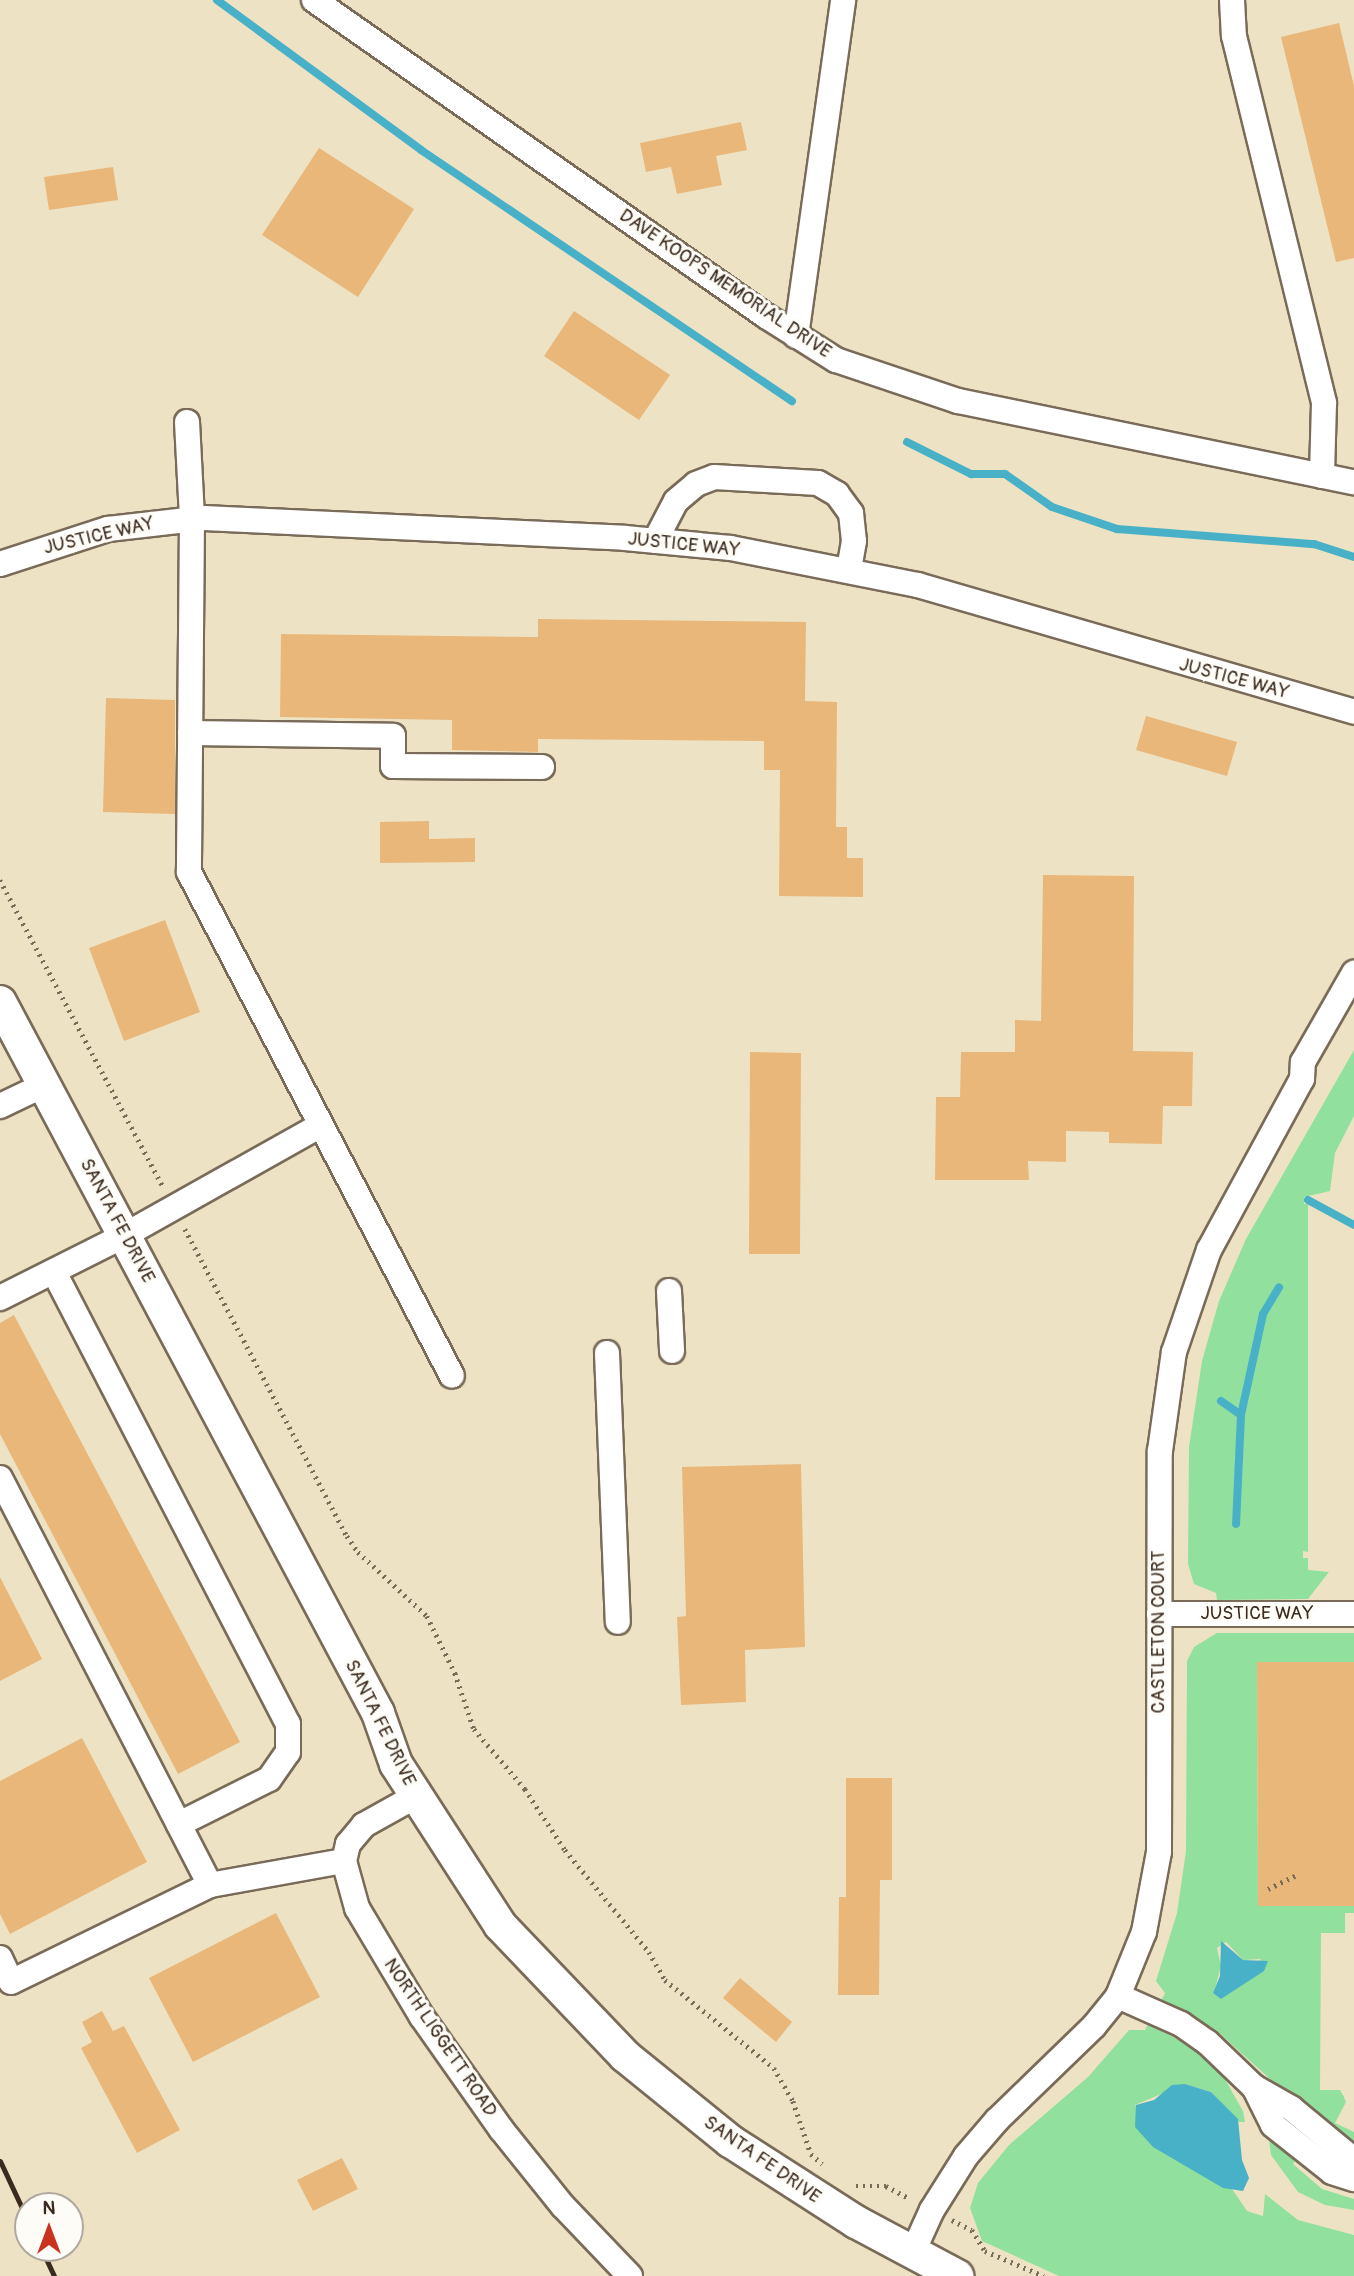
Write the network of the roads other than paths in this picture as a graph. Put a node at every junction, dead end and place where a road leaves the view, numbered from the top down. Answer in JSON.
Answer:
{"nodes":[{"id":1,"x":314,"y":0,"type":"edge"},
{"id":2,"x":843,"y":0,"type":"edge"},
{"id":3,"x":1232,"y":0,"type":"edge"},
{"id":4,"x":796,"y":336,"type":"junction"},
{"id":5,"x":187,"y":422,"type":"dead end"},
{"id":6,"x":1322,"y":476,"type":"junction"},
{"id":7,"x":1354,"y":482,"type":"edge"},
{"id":8,"x":192,"y":519,"type":"junction"},
{"id":9,"x":654,"y":541,"type":"junction"},
{"id":10,"x":0,"y":564,"type":"edge"},
{"id":11,"x":849,"y":569,"type":"junction"},
{"id":12,"x":1354,"y":712,"type":"edge"},
{"id":13,"x":190,"y":733,"type":"junction"},
{"id":14,"x":542,"y":767,"type":"dead end"},
{"id":15,"x":1354,"y":973,"type":"edge"},
{"id":16,"x":0,"y":1002,"type":"edge"},
{"id":17,"x":44,"y":1085,"type":"junction"},
{"id":18,"x":0,"y":1106,"type":"edge"},
{"id":19,"x":320,"y":1126,"type":"junction"},
{"id":20,"x":125,"y":1235,"type":"junction"},
{"id":21,"x":54,"y":1272,"type":"junction"},
{"id":22,"x":669,"y":1291,"type":"dead end"},
{"id":23,"x":0,"y":1298,"type":"edge"},
{"id":24,"x":672,"y":1351,"type":"dead end"},
{"id":25,"x":607,"y":1353,"type":"dead end"},
{"id":26,"x":452,"y":1376,"type":"dead end"},
{"id":27,"x":1,"y":1480,"type":"edge"},
{"id":28,"x":1159,"y":1614,"type":"junction"},
{"id":29,"x":1354,"y":1614,"type":"edge"},
{"id":30,"x":618,"y":1622,"type":"dead end"},
{"id":31,"x":416,"y":1796,"type":"junction"},
{"id":32,"x":179,"y":1824,"type":"junction"},
{"id":33,"x":344,"y":1861,"type":"junction"},
{"id":34,"x":210,"y":1885,"type":"junction"},
{"id":35,"x":0,"y":1958,"type":"edge"},
{"id":36,"x":1118,"y":1996,"type":"junction"},
{"id":37,"x":1254,"y":2087,"type":"junction"},
{"id":38,"x":1354,"y":2160,"type":"edge"},
{"id":39,"x":1354,"y":2179,"type":"edge"},
{"id":40,"x":912,"y":2254,"type":"junction"},
{"id":41,"x":630,"y":2276,"type":"edge"},
{"id":42,"x":957,"y":2276,"type":"edge"}],
"edges":[{"from":1,"to":4,"type":"street","name":"DAVE KOOPS MEMORIAL DRIVE"},
{"from":2,"to":4,"type":"street"},
{"from":3,"to":6,"type":"street"},
{"from":4,"to":6,"type":"street","name":"DAVE KOOPS MEMORIAL DRIVE"},
{"from":5,"to":8,"type":"street"},
{"from":6,"to":7,"type":"street","name":"DAVE KOOPS MEMORIAL DRIVE"},
{"from":8,"to":9,"type":"street","name":"JUSTICE WAY"},
{"from":8,"to":10,"type":"street","name":"JUSTICE WAY"},
{"from":8,"to":13,"type":"street"},
{"from":9,"to":11,"type":"street","name":"JUSTICE WAY"},
{"from":9,"to":11,"type":"street"},
{"from":11,"to":12,"type":"street","name":"JUSTICE WAY"},
{"from":13,"to":14,"type":"street"},
{"from":13,"to":19,"type":"street"},
{"from":15,"to":28,"type":"street","name":"CASTLETON COURT"},
{"from":16,"to":17,"type":"main road","name":"SANTA FE DRIVE"},
{"from":17,"to":18,"type":"street"},
{"from":17,"to":20,"type":"main road","name":"SANTA FE DRIVE"},
{"from":19,"to":20,"type":"street"},
{"from":19,"to":26,"type":"street"},
{"from":20,"to":21,"type":"street"},
{"from":20,"to":31,"type":"main road","name":"SANTA FE DRIVE"},
{"from":21,"to":23,"type":"street"},
{"from":21,"to":32,"type":"street"},
{"from":22,"to":24,"type":"street"},
{"from":25,"to":30,"type":"street"},
{"from":27,"to":32,"type":"street"},
{"from":28,"to":29,"type":"street","name":"JUSTICE WAY"},
{"from":28,"to":36,"type":"street","name":"CASTLETON COURT"},
{"from":31,"to":33,"type":"street"},
{"from":31,"to":40,"type":"main road","name":"SANTA FE DRIVE"},
{"from":32,"to":34,"type":"street"},
{"from":33,"to":34,"type":"street"},
{"from":33,"to":41,"type":"street","name":"NORTH LIGGETT ROAD"},
{"from":34,"to":35,"type":"street"},
{"from":36,"to":37,"type":"street"},
{"from":36,"to":40,"type":"street","name":"CASTLETON COURT"},
{"from":37,"to":38,"type":"street"},
{"from":37,"to":39,"type":"street"},
{"from":40,"to":42,"type":"main road","name":"SANTA FE DRIVE"}]}
